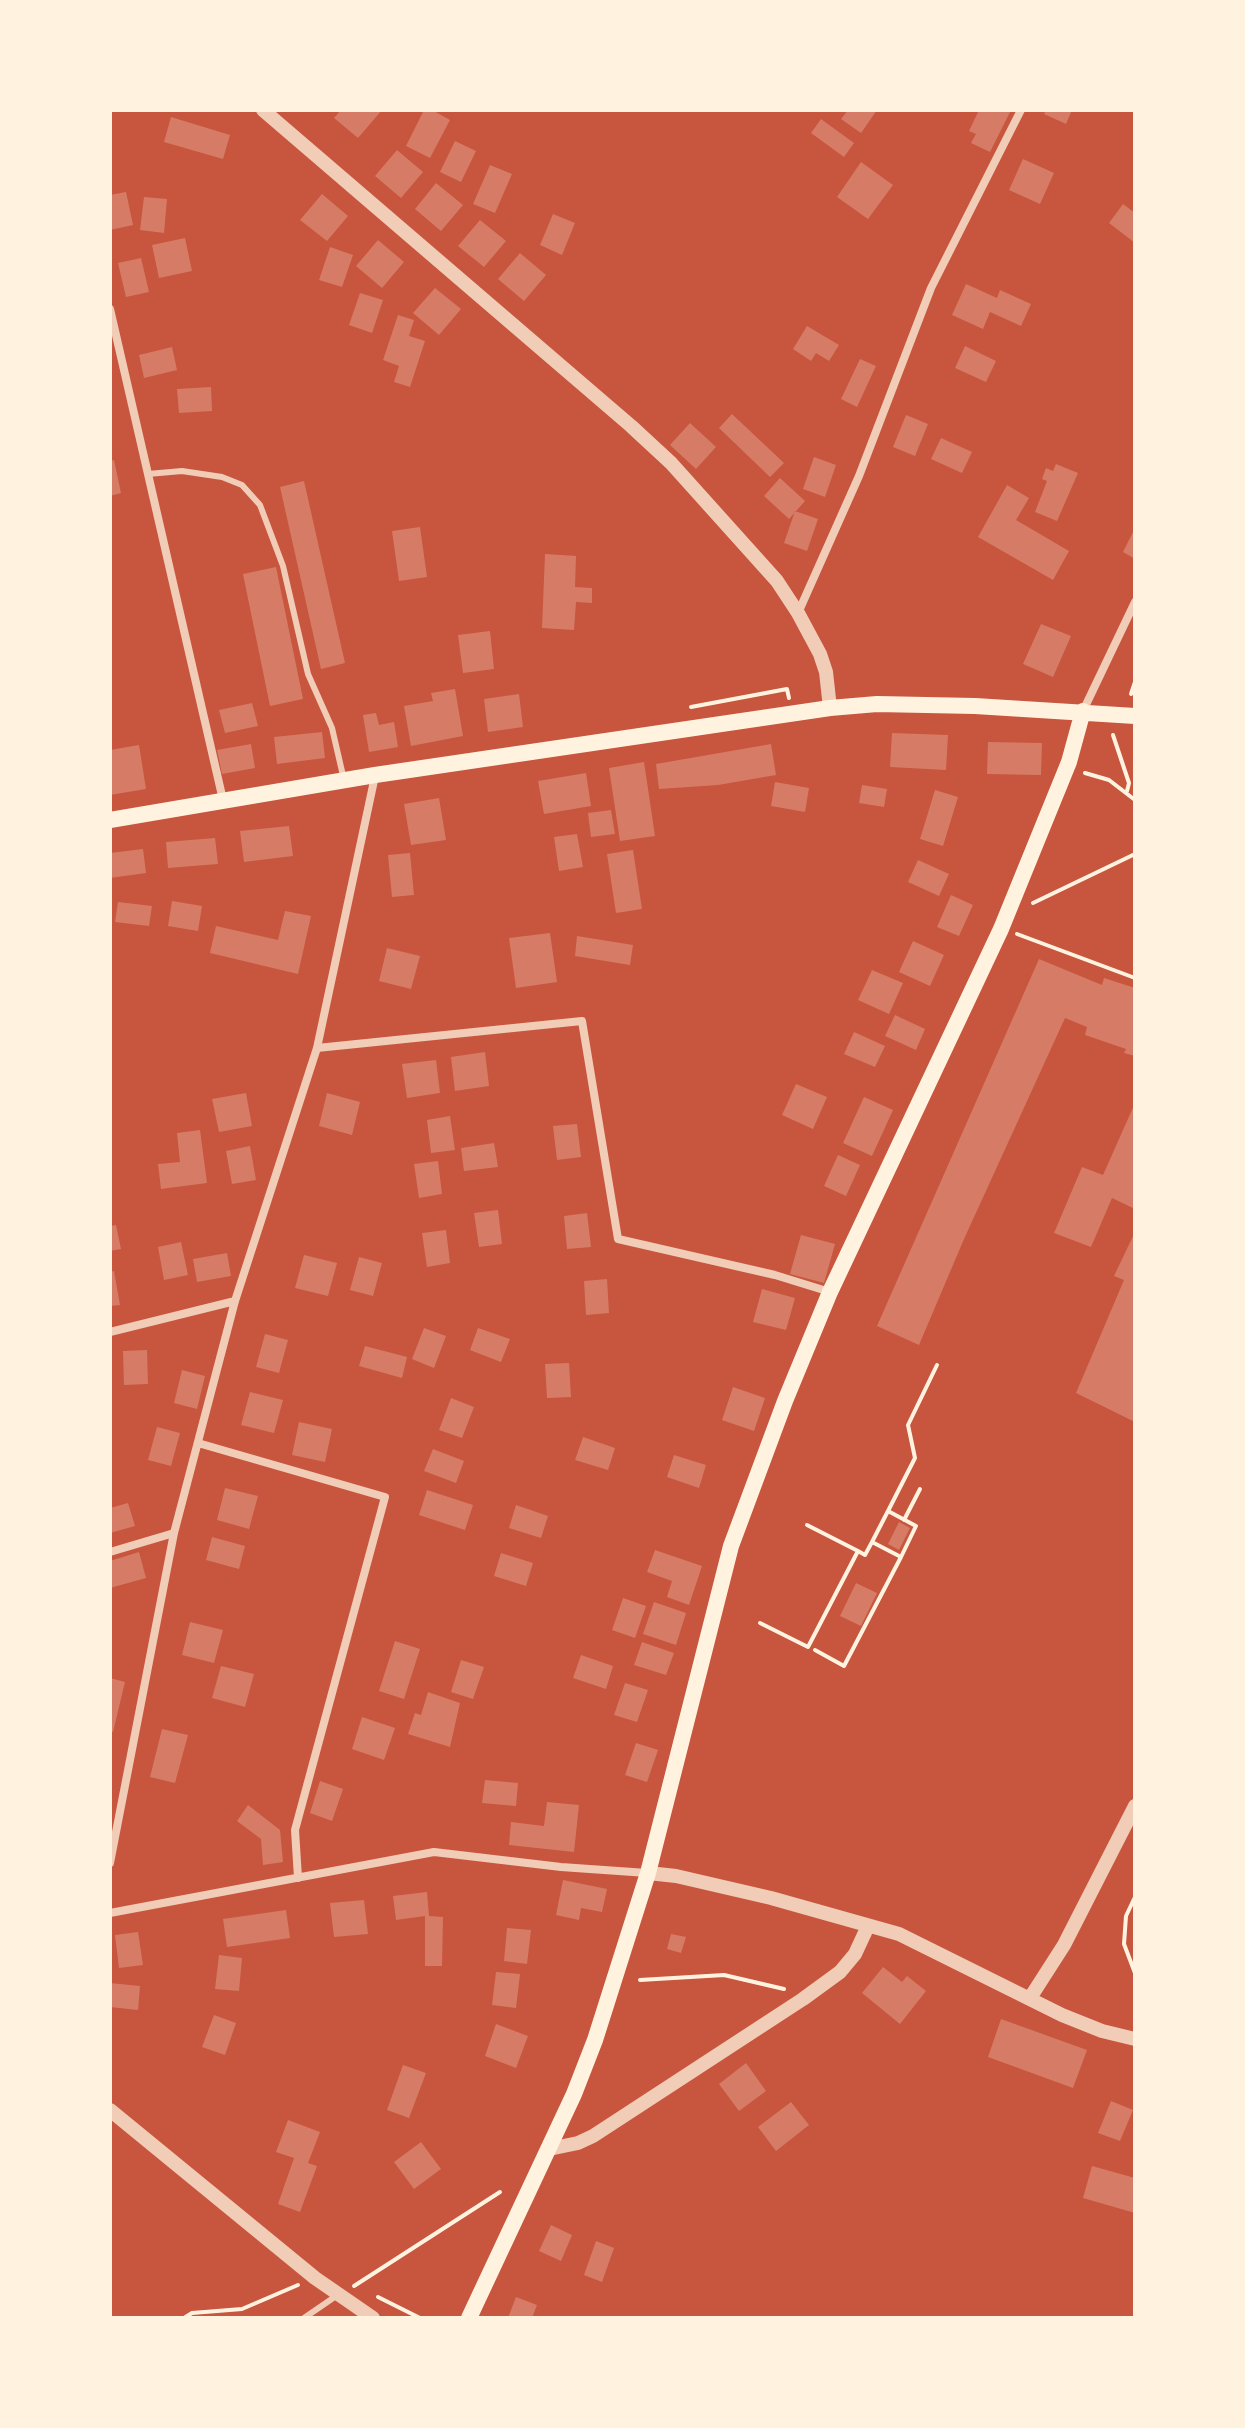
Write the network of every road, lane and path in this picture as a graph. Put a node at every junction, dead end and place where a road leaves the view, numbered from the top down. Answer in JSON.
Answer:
{"nodes":[{"id":1,"x":263,"y":110,"type":"edge"},
{"id":2,"x":1021,"y":110,"type":"edge"},
{"id":3,"x":110,"y":309,"type":"edge"},
{"id":4,"x":148,"y":474,"type":"junction"},
{"id":5,"x":1135,"y":602,"type":"edge"},
{"id":6,"x":798,"y":613,"type":"junction"},
{"id":7,"x":1135,"y":682,"type":"edge"},
{"id":8,"x":1131,"y":694,"type":"dead end"},
{"id":9,"x":830,"y":708,"type":"junction"},
{"id":10,"x":1083,"y":711,"type":"junction"},
{"id":11,"x":1135,"y":716,"type":"edge"},
{"id":12,"x":1113,"y":735,"type":"dead end"},
{"id":13,"x":1085,"y":773,"type":"dead end"},
{"id":14,"x":375,"y":775,"type":"junction"},
{"id":15,"x":344,"y":780,"type":"junction"},
{"id":16,"x":1127,"y":791,"type":"junction"},
{"id":17,"x":223,"y":800,"type":"junction"},
{"id":18,"x":1135,"y":800,"type":"edge"},
{"id":19,"x":110,"y":820,"type":"edge"},
{"id":20,"x":1135,"y":854,"type":"edge"},
{"id":21,"x":1033,"y":903,"type":"dead end"},
{"id":22,"x":1001,"y":929,"type":"junction"},
{"id":23,"x":1135,"y":978,"type":"edge"},
{"id":24,"x":317,"y":1048,"type":"junction"},
{"id":25,"x":830,"y":1292,"type":"junction"},
{"id":26,"x":235,"y":1301,"type":"junction"},
{"id":27,"x":110,"y":1332,"type":"edge"},
{"id":28,"x":937,"y":1365,"type":"dead end"},
{"id":29,"x":198,"y":1443,"type":"junction"},
{"id":30,"x":920,"y":1489,"type":"dead end"},
{"id":31,"x":888,"y":1511,"type":"junction"},
{"id":32,"x":904,"y":1520,"type":"junction"},
{"id":33,"x":807,"y":1525,"type":"dead end"},
{"id":34,"x":174,"y":1533,"type":"junction"},
{"id":35,"x":872,"y":1542,"type":"junction"},
{"id":36,"x":858,"y":1551,"type":"junction"},
{"id":37,"x":110,"y":1552,"type":"edge"},
{"id":38,"x":901,"y":1557,"type":"junction"},
{"id":39,"x":760,"y":1623,"type":"dead end"},
{"id":40,"x":808,"y":1647,"type":"junction"},
{"id":41,"x":815,"y":1650,"type":"junction"},
{"id":42,"x":810,"y":1659,"type":"dead end"},
{"id":43,"x":1135,"y":1806,"type":"edge"},
{"id":44,"x":110,"y":1863,"type":"edge"},
{"id":45,"x":648,"y":1873,"type":"junction"},
{"id":46,"x":298,"y":1878,"type":"junction"},
{"id":47,"x":1135,"y":1897,"type":"edge"},
{"id":48,"x":110,"y":1913,"type":"edge"},
{"id":49,"x":868,"y":1926,"type":"junction"},
{"id":50,"x":1135,"y":1973,"type":"edge"},
{"id":51,"x":640,"y":1980,"type":"dead end"},
{"id":52,"x":794,"y":1992,"type":"dead end"},
{"id":53,"x":1030,"y":1998,"type":"junction"},
{"id":54,"x":1135,"y":2039,"type":"edge"},
{"id":55,"x":110,"y":2110,"type":"edge"},
{"id":56,"x":549,"y":2149,"type":"junction"},
{"id":57,"x":500,"y":2192,"type":"dead end"},
{"id":58,"x":315,"y":2278,"type":"junction"},
{"id":59,"x":354,"y":2285,"type":"junction"},
{"id":60,"x":339,"y":2294,"type":"junction"},
{"id":61,"x":184,"y":2318,"type":"edge"},
{"id":62,"x":304,"y":2318,"type":"edge"},
{"id":63,"x":373,"y":2318,"type":"edge"},
{"id":64,"x":420,"y":2318,"type":"edge"},
{"id":65,"x":469,"y":2318,"type":"edge"}],
"edges":[{"from":1,"to":6,"type":"street"},
{"from":2,"to":6,"type":"street"},
{"from":3,"to":4,"type":"street"},
{"from":4,"to":15,"type":"lane"},
{"from":4,"to":17,"type":"street"},
{"from":5,"to":10,"type":"street"},
{"from":6,"to":9,"type":"street"},
{"from":7,"to":8,"type":"path"},
{"from":9,"to":10,"type":"main road"},
{"from":9,"to":14,"type":"main road"},
{"from":10,"to":11,"type":"main road"},
{"from":10,"to":22,"type":"main road"},
{"from":12,"to":16,"type":"path"},
{"from":13,"to":16,"type":"path"},
{"from":14,"to":15,"type":"main road"},
{"from":14,"to":24,"type":"street"},
{"from":15,"to":17,"type":"main road"},
{"from":16,"to":18,"type":"path"},
{"from":17,"to":19,"type":"main road"},
{"from":20,"to":21,"type":"path"},
{"from":22,"to":23,"type":"path"},
{"from":22,"to":25,"type":"main road"},
{"from":24,"to":25,"type":"street"},
{"from":24,"to":26,"type":"street"},
{"from":25,"to":45,"type":"main road"},
{"from":26,"to":27,"type":"street"},
{"from":26,"to":29,"type":"street"},
{"from":28,"to":31,"type":"path"},
{"from":29,"to":34,"type":"street"},
{"from":29,"to":46,"type":"street"},
{"from":30,"to":32,"type":"path"},
{"from":31,"to":32,"type":"path"},
{"from":31,"to":35,"type":"path"},
{"from":32,"to":38,"type":"path"},
{"from":33,"to":36,"type":"path"},
{"from":34,"to":37,"type":"street"},
{"from":34,"to":44,"type":"street"},
{"from":35,"to":36,"type":"path"},
{"from":35,"to":38,"type":"path"},
{"from":36,"to":40,"type":"path"},
{"from":38,"to":41,"type":"path"},
{"from":39,"to":40,"type":"path"},
{"from":40,"to":41,"type":"path"},
{"from":41,"to":42,"type":"path"},
{"from":43,"to":53,"type":"street"},
{"from":45,"to":46,"type":"street"},
{"from":45,"to":49,"type":"street"},
{"from":45,"to":56,"type":"main road"},
{"from":46,"to":48,"type":"street"},
{"from":47,"to":50,"type":"path"},
{"from":49,"to":53,"type":"street"},
{"from":49,"to":56,"type":"street"},
{"from":51,"to":52,"type":"path"},
{"from":53,"to":54,"type":"street"},
{"from":55,"to":58,"type":"street"},
{"from":56,"to":65,"type":"main road"},
{"from":57,"to":59,"type":"path"},
{"from":58,"to":60,"type":"street"},
{"from":58,"to":61,"type":"path"},
{"from":59,"to":60,"type":"path"},
{"from":59,"to":64,"type":"path"},
{"from":60,"to":62,"type":"lane"},
{"from":60,"to":63,"type":"street"}]}
